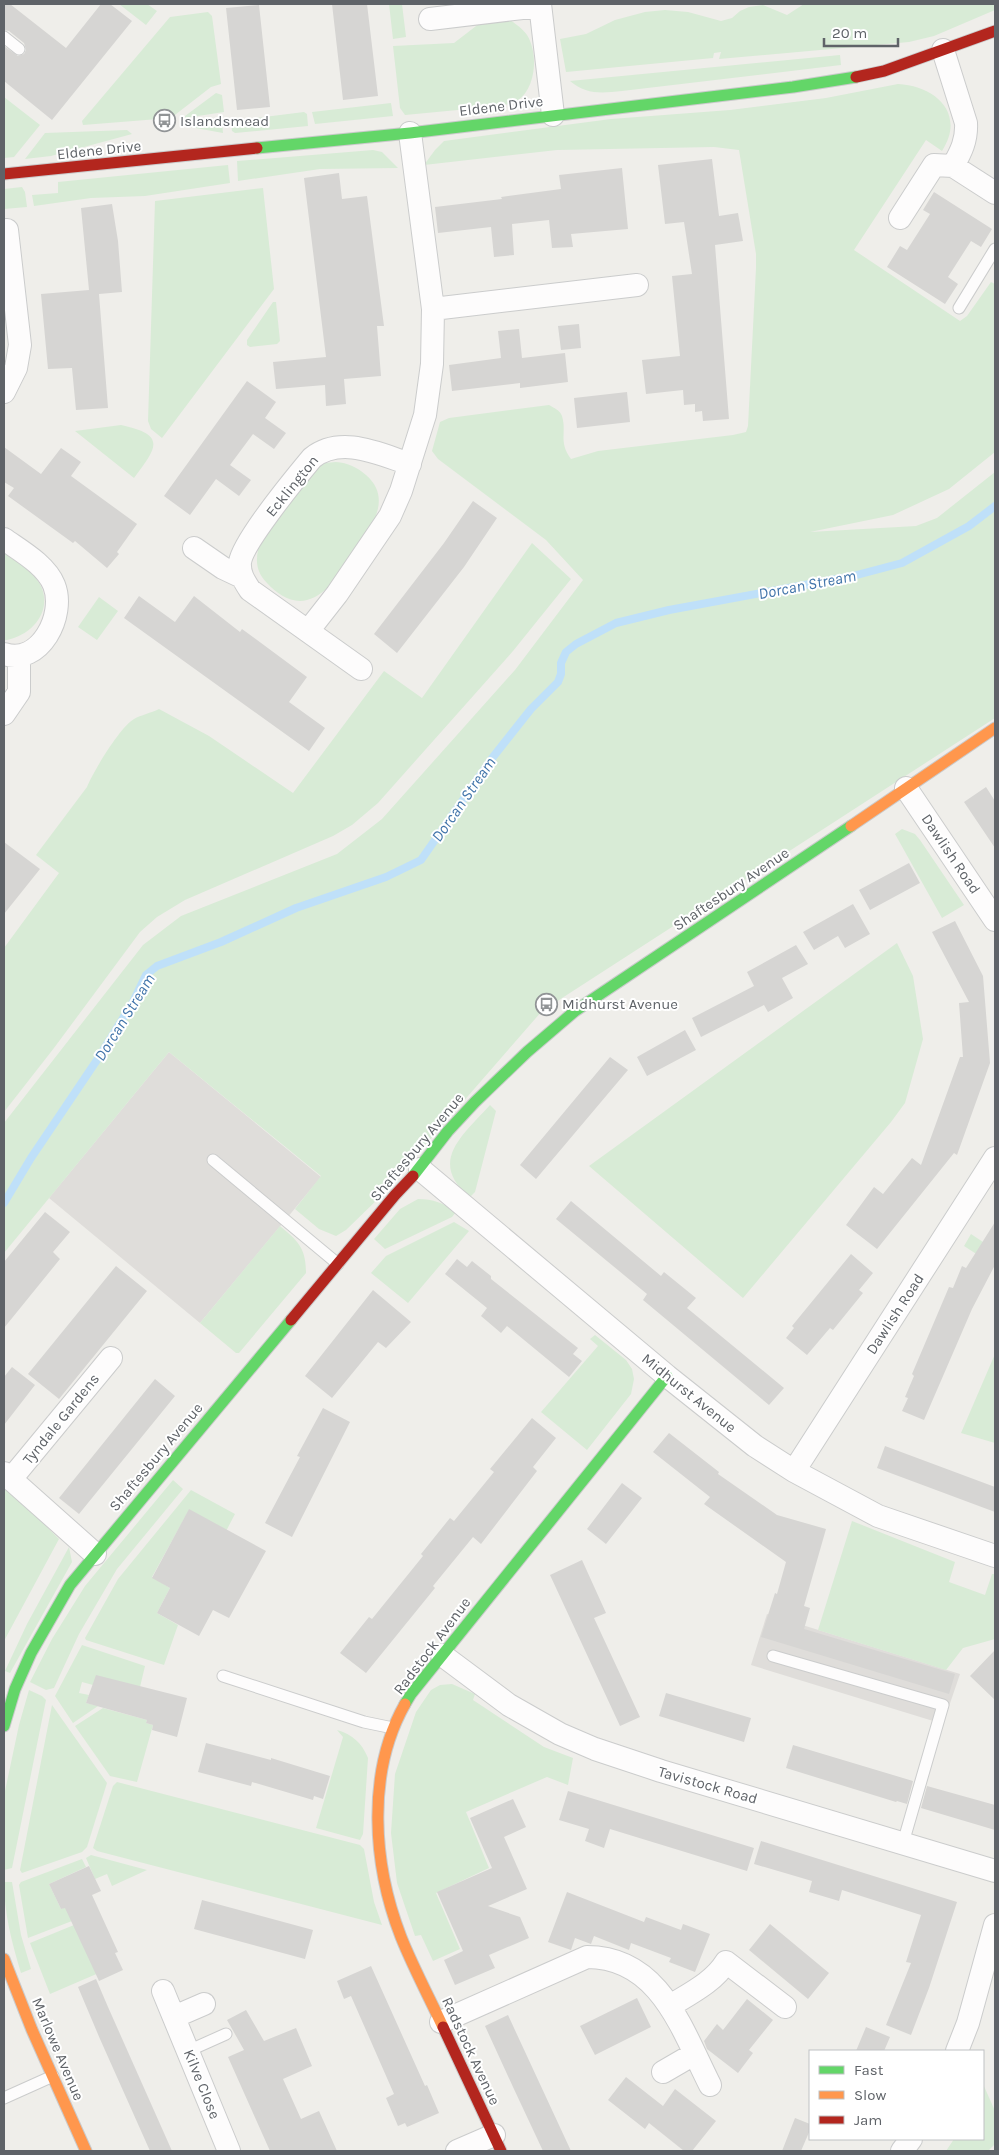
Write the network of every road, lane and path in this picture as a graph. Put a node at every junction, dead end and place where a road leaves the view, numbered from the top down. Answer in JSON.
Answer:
{"nodes":[{"id":1,"x":540,"y":5,"type":"edge"},
{"id":2,"x":430,"y":19,"type":"dead end"},
{"id":3,"x":995,"y":31,"type":"edge"},
{"id":4,"x":4,"y":37,"type":"edge"},
{"id":5,"x":19,"y":49,"type":"dead end"},
{"id":6,"x":944,"y":50,"type":"junction"},
{"id":7,"x":552,"y":115,"type":"junction"},
{"id":8,"x":410,"y":133,"type":"junction"},
{"id":9,"x":953,"y":166,"type":"junction"},
{"id":10,"x":4,"y":174,"type":"edge"},
{"id":11,"x":994,"y":191,"type":"edge"},
{"id":12,"x":900,"y":218,"type":"dead end"},
{"id":13,"x":6,"y":230,"type":"dead end"},
{"id":14,"x":995,"y":249,"type":"edge"},
{"id":15,"x":637,"y":285,"type":"dead end"},
{"id":16,"x":959,"y":308,"type":"dead end"},
{"id":17,"x":433,"y":309,"type":"junction"},
{"id":18,"x":4,"y":392,"type":"edge"},
{"id":19,"x":410,"y":464,"type":"junction"},
{"id":20,"x":4,"y":539,"type":"edge"},
{"id":21,"x":194,"y":548,"type":"dead end"},
{"id":22,"x":242,"y":577,"type":"junction"},
{"id":23,"x":308,"y":631,"type":"junction"},
{"id":24,"x":12,"y":655,"type":"edge"},
{"id":25,"x":361,"y":670,"type":"dead end"},
{"id":26,"x":4,"y":714,"type":"edge"},
{"id":27,"x":995,"y":728,"type":"edge"},
{"id":28,"x":906,"y":788,"type":"junction"},
{"id":29,"x":995,"y":920,"type":"edge"},
{"id":30,"x":995,"y":1158,"type":"edge"},
{"id":31,"x":212,"y":1160,"type":"dead end"},
{"id":32,"x":420,"y":1169,"type":"junction"},
{"id":33,"x":338,"y":1264,"type":"junction"},
{"id":34,"x":111,"y":1358,"type":"dead end"},
{"id":35,"x":667,"y":1376,"type":"junction"},
{"id":36,"x":794,"y":1471,"type":"junction"},
{"id":37,"x":8,"y":1476,"type":"edge"},
{"id":38,"x":95,"y":1554,"type":"junction"},
{"id":39,"x":995,"y":1556,"type":"edge"},
{"id":40,"x":442,"y":1654,"type":"junction"},
{"id":41,"x":773,"y":1656,"type":"dead end"},
{"id":42,"x":223,"y":1676,"type":"dead end"},
{"id":43,"x":4,"y":1726,"type":"edge"},
{"id":44,"x":393,"y":1728,"type":"junction"},
{"id":45,"x":903,"y":1843,"type":"junction"},
{"id":46,"x":995,"y":1871,"type":"edge"},
{"id":47,"x":995,"y":1925,"type":"edge"},
{"id":48,"x":4,"y":1958,"type":"edge"},
{"id":49,"x":163,"y":1991,"type":"dead end"},
{"id":50,"x":204,"y":2004,"type":"dead end"},
{"id":51,"x":670,"y":2006,"type":"junction"},
{"id":52,"x":785,"y":2007,"type":"dead end"},
{"id":53,"x":174,"y":2017,"type":"junction"},
{"id":54,"x":441,"y":2022,"type":"junction"},
{"id":55,"x":226,"y":2034,"type":"dead end"},
{"id":56,"x":957,"y":2050,"type":"edge"},
{"id":57,"x":188,"y":2051,"type":"junction"},
{"id":58,"x":694,"y":2054,"type":"junction"},
{"id":59,"x":663,"y":2072,"type":"dead end"},
{"id":60,"x":53,"y":2076,"type":"junction"},
{"id":61,"x":710,"y":2085,"type":"dead end"},
{"id":62,"x":4,"y":2098,"type":"edge"},
{"id":63,"x":910,"y":2140,"type":"edge"},
{"id":64,"x":497,"y":2143,"type":"edge"},
{"id":65,"x":86,"y":2151,"type":"edge"},
{"id":66,"x":229,"y":2151,"type":"edge"},
{"id":67,"x":457,"y":2151,"type":"edge"},
{"id":68,"x":902,"y":2151,"type":"edge"}],
"edges":[{"from":1,"to":2,"type":"street"},
{"from":1,"to":7,"type":"street"},
{"from":3,"to":6,"type":"street","name":"Eldene Drive"},
{"from":4,"to":5,"type":"lane"},
{"from":6,"to":7,"type":"street","name":"Eldene Drive"},
{"from":6,"to":9,"type":"street"},
{"from":7,"to":8,"type":"street","name":"Eldene Drive"},
{"from":8,"to":10,"type":"street","name":"Eldene Drive"},
{"from":8,"to":17,"type":"street"},
{"from":9,"to":11,"type":"street"},
{"from":9,"to":12,"type":"street"},
{"from":13,"to":18,"type":"street"},
{"from":14,"to":16,"type":"lane"},
{"from":15,"to":17,"type":"street"},
{"from":17,"to":19,"type":"street"},
{"from":19,"to":22,"type":"street","name":"Ecklington"},
{"from":19,"to":23,"type":"street"},
{"from":20,"to":24,"type":"street"},
{"from":21,"to":22,"type":"street"},
{"from":22,"to":23,"type":"street"},
{"from":23,"to":25,"type":"street"},
{"from":24,"to":26,"type":"street"},
{"from":27,"to":28,"type":"street","name":"Shaftesbury Avenue"},
{"from":28,"to":29,"type":"street","name":"Dawlish Road"},
{"from":28,"to":32,"type":"street","name":"Shaftesbury Avenue"},
{"from":30,"to":36,"type":"street","name":"Dawlish Road"},
{"from":31,"to":33,"type":"lane"},
{"from":32,"to":33,"type":"street","name":"Shaftesbury Avenue"},
{"from":32,"to":35,"type":"street","name":"Midhurst Avenue"},
{"from":33,"to":38,"type":"street","name":"Shaftesbury Avenue"},
{"from":34,"to":37,"type":"street","name":"Tyndale Gardens"},
{"from":35,"to":36,"type":"street","name":"Midhurst Avenue"},
{"from":35,"to":40,"type":"street","name":"Radstock Avenue"},
{"from":36,"to":39,"type":"street","name":"Midhurst Avenue"},
{"from":37,"to":38,"type":"street","name":"Tyndale Gardens"},
{"from":38,"to":43,"type":"street","name":"Shaftesbury Avenue"},
{"from":40,"to":44,"type":"street","name":"Radstock Avenue"},
{"from":40,"to":45,"type":"street","name":"Tavistock Road"},
{"from":41,"to":45,"type":"lane"},
{"from":42,"to":44,"type":"lane"},
{"from":44,"to":54,"type":"street","name":"Radstock Avenue"},
{"from":45,"to":46,"type":"street","name":"Tavistock Road"},
{"from":47,"to":56,"type":"street"},
{"from":48,"to":60,"type":"street","name":"Marlowe Avenue"},
{"from":49,"to":53,"type":"street","name":"Kilve Close"},
{"from":50,"to":53,"type":"street"},
{"from":51,"to":52,"type":"street"},
{"from":51,"to":54,"type":"street"},
{"from":51,"to":58,"type":"street"},
{"from":53,"to":57,"type":"street","name":"Kilve Close"},
{"from":54,"to":64,"type":"street","name":"Radstock Avenue"},
{"from":55,"to":57,"type":"lane"},
{"from":57,"to":66,"type":"street","name":"Kilve Close"},
{"from":58,"to":59,"type":"street"},
{"from":58,"to":61,"type":"street"},
{"from":60,"to":62,"type":"lane"},
{"from":60,"to":65,"type":"street","name":"Marlowe Avenue"},
{"from":63,"to":68,"type":"street"},
{"from":64,"to":67,"type":"street"}]}
